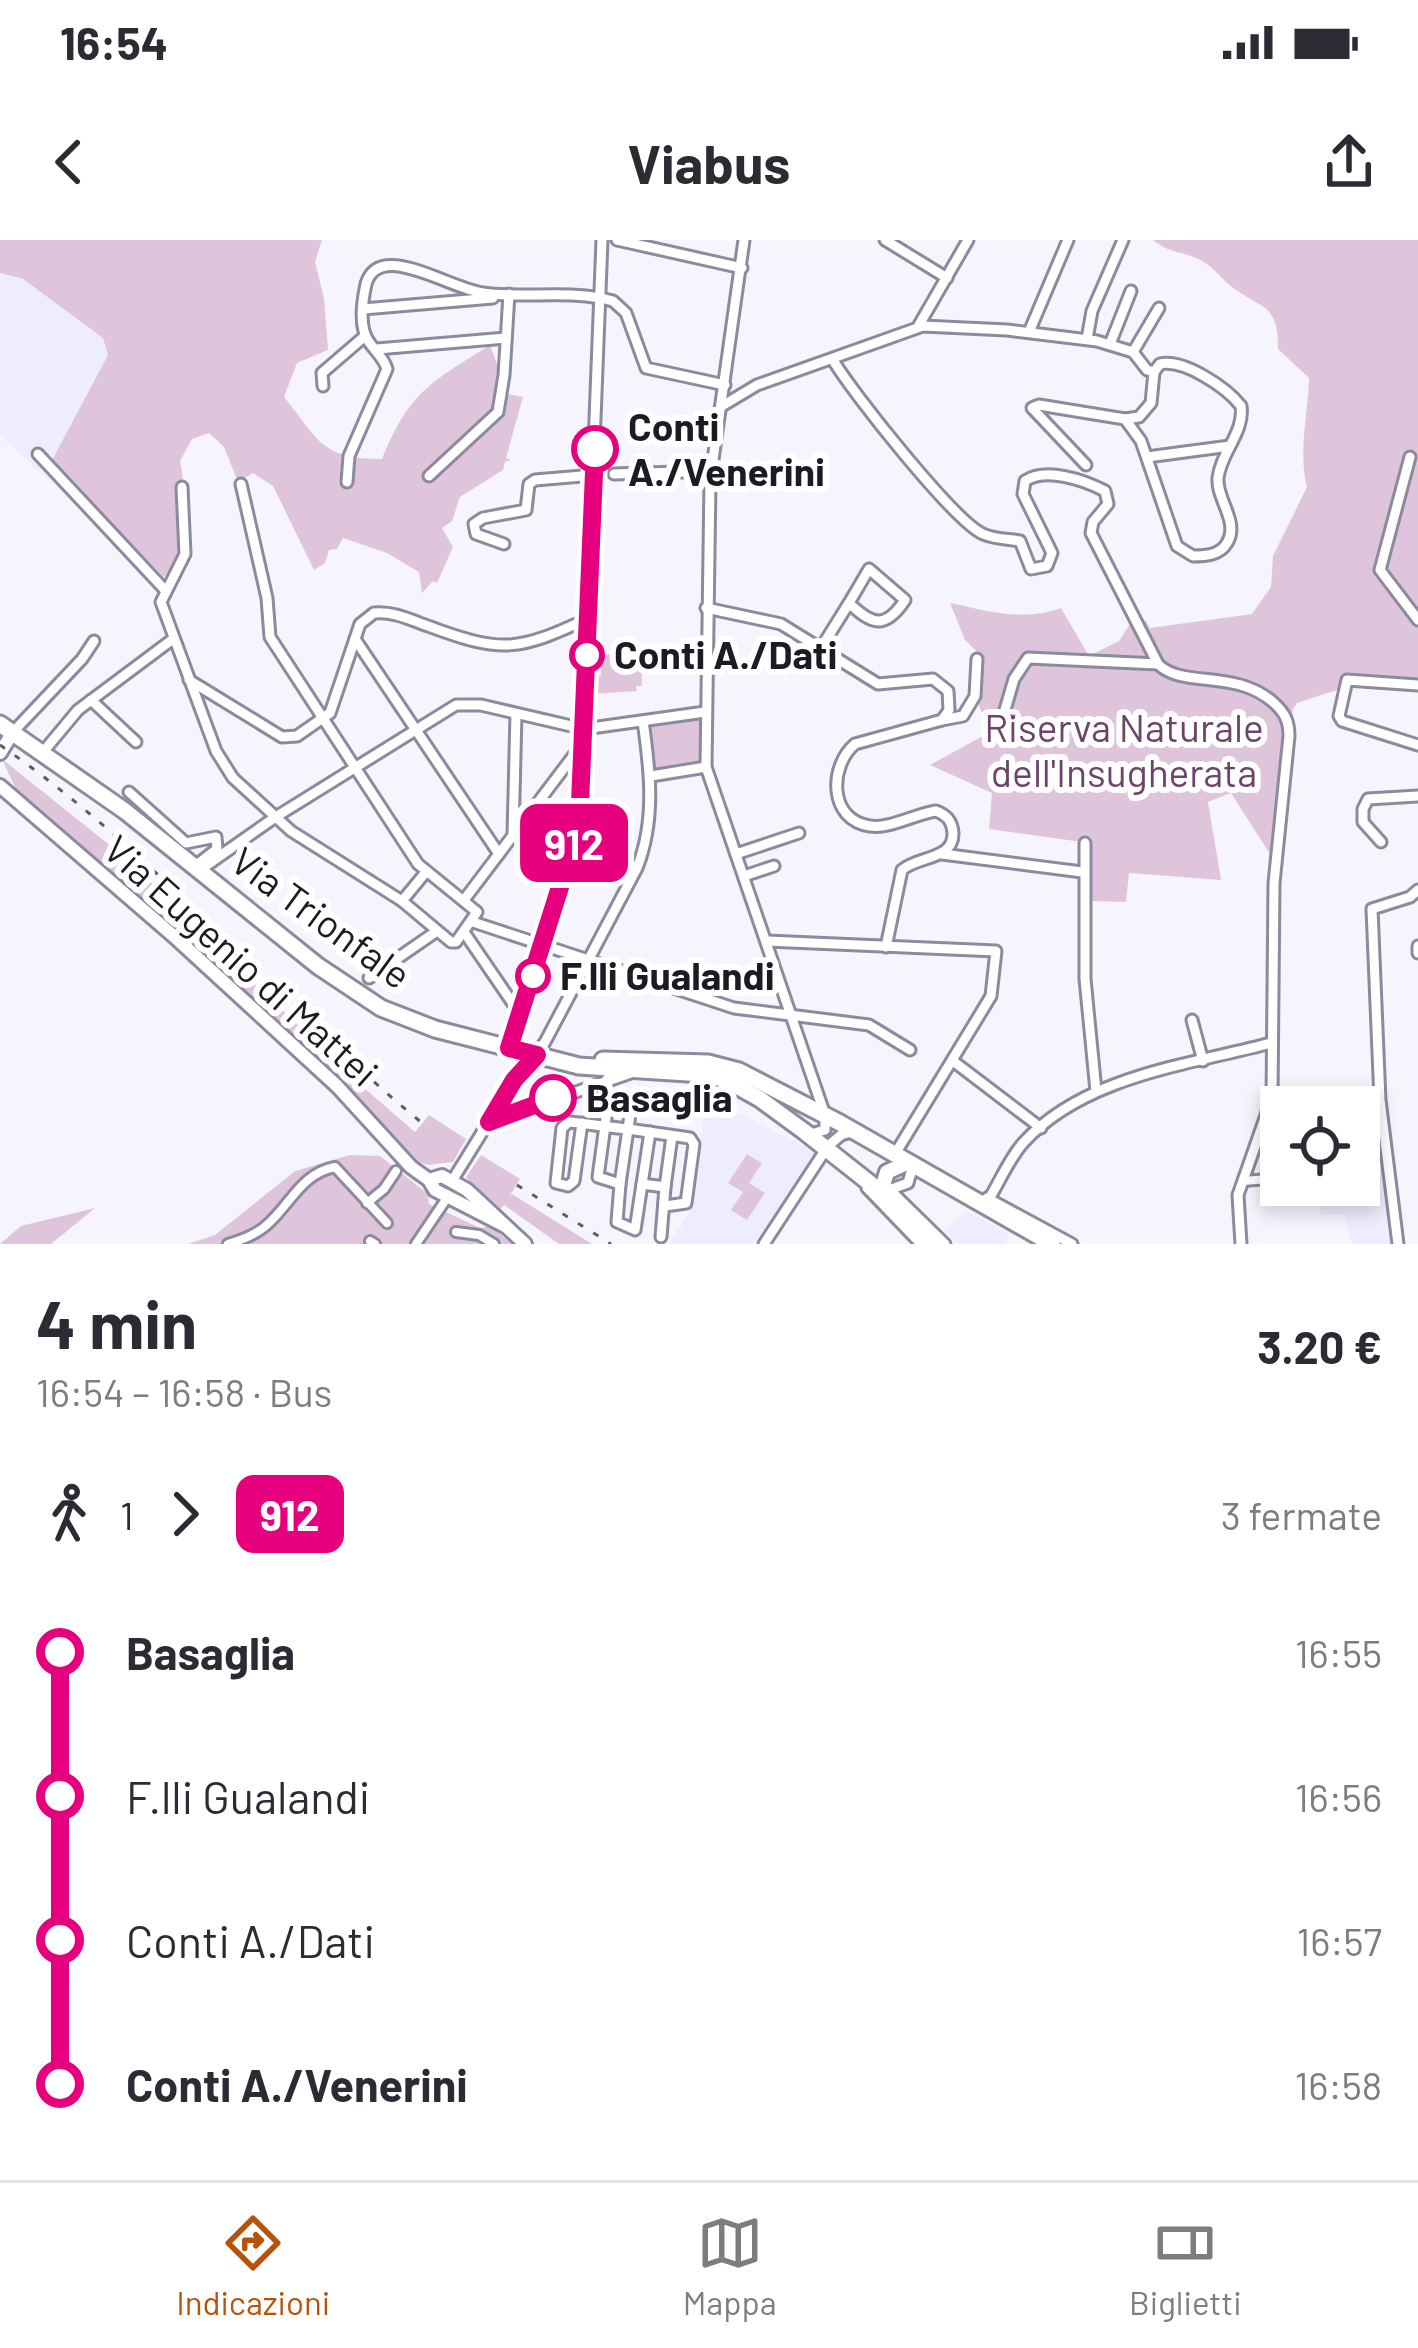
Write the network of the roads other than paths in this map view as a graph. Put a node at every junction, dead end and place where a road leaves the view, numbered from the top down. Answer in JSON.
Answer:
{"nodes":[{"id":1,"x":602,"y":240,"type":"edge"},
{"id":2,"x":617,"y":240,"type":"edge"},
{"id":3,"x":744,"y":240,"type":"edge"},
{"id":4,"x":885,"y":240,"type":"edge"},
{"id":5,"x":968,"y":240,"type":"edge"},
{"id":6,"x":1068,"y":240,"type":"edge"},
{"id":7,"x":1123,"y":240,"type":"edge"},
{"id":8,"x":742,"y":268,"type":"junction"},
{"id":9,"x":947,"y":278,"type":"junction"},
{"id":10,"x":1131,"y":291,"type":"dead end"},
{"id":11,"x":509,"y":294,"type":"junction"},
{"id":12,"x":600,"y":298,"type":"junction"},
{"id":13,"x":1159,"y":308,"type":"dead end"},
{"id":14,"x":363,"y":309,"type":"junction"},
{"id":15,"x":915,"y":329,"type":"junction"},
{"id":16,"x":1029,"y":332,"type":"junction"},
{"id":17,"x":365,"y":336,"type":"junction"},
{"id":18,"x":506,"y":338,"type":"junction"},
{"id":19,"x":1087,"y":339,"type":"junction"},
{"id":20,"x":1110,"y":344,"type":"junction"},
{"id":21,"x":377,"y":349,"type":"junction"},
{"id":22,"x":1133,"y":352,"type":"junction"},
{"id":23,"x":832,"y":360,"type":"junction"},
{"id":24,"x":1154,"y":372,"type":"junction"},
{"id":25,"x":725,"y":385,"type":"junction"},
{"id":26,"x":323,"y":386,"type":"dead end"},
{"id":27,"x":722,"y":406,"type":"junction"},
{"id":28,"x":1125,"y":419,"type":"junction"},
{"id":29,"x":1230,"y":446,"type":"junction"},
{"id":30,"x":38,"y":454,"type":"dead end"},
{"id":31,"x":1147,"y":457,"type":"junction"},
{"id":32,"x":1410,"y":458,"type":"dead end"},
{"id":33,"x":1086,"y":465,"type":"dead end"},
{"id":34,"x":710,"y":471,"type":"junction"},
{"id":35,"x":614,"y":474,"type":"dead end"},
{"id":36,"x":429,"y":476,"type":"dead end"},
{"id":37,"x":594,"y":476,"type":"junction"},
{"id":38,"x":347,"y":482,"type":"dead end"},
{"id":39,"x":241,"y":484,"type":"dead end"},
{"id":40,"x":182,"y":487,"type":"dead end"},
{"id":41,"x":504,"y":544,"type":"dead end"},
{"id":42,"x":165,"y":590,"type":"junction"},
{"id":43,"x":849,"y":603,"type":"junction"},
{"id":44,"x":706,"y":608,"type":"junction"},
{"id":45,"x":589,"y":618,"type":"junction"},
{"id":46,"x":1418,"y":620,"type":"edge"},
{"id":47,"x":173,"y":639,"type":"junction"},
{"id":48,"x":355,"y":639,"type":"junction"},
{"id":49,"x":94,"y":641,"type":"dead end"},
{"id":50,"x":821,"y":648,"type":"junction"},
{"id":51,"x":977,"y":659,"type":"dead end"},
{"id":52,"x":1158,"y":664,"type":"junction"},
{"id":53,"x":189,"y":680,"type":"junction"},
{"id":54,"x":1418,"y":685,"type":"edge"},
{"id":55,"x":91,"y":700,"type":"junction"},
{"id":56,"x":705,"y":712,"type":"junction"},
{"id":57,"x":516,"y":714,"type":"junction"},
{"id":58,"x":324,"y":719,"type":"junction"},
{"id":59,"x":942,"y":720,"type":"junction"},
{"id":60,"x":644,"y":721,"type":"junction"},
{"id":61,"x":1000,"y":727,"type":"dead end"},
{"id":62,"x":418,"y":728,"type":"junction"},
{"id":63,"x":584,"y":728,"type":"junction"},
{"id":64,"x":4,"y":739,"type":"edge"},
{"id":65,"x":136,"y":742,"type":"dead end"},
{"id":66,"x":583,"y":743,"type":"junction"},
{"id":67,"x":1418,"y":745,"type":"edge"},
{"id":68,"x":43,"y":752,"type":"junction"},
{"id":69,"x":353,"y":767,"type":"junction"},
{"id":70,"x":706,"y":767,"type":"junction"},
{"id":71,"x":67,"y":769,"type":"junction"},
{"id":72,"x":0,"y":775,"type":"edge"},
{"id":73,"x":651,"y":776,"type":"junction"},
{"id":74,"x":3,"y":788,"type":"edge"},
{"id":75,"x":129,"y":792,"type":"dead end"},
{"id":76,"x":1418,"y":796,"type":"edge"},
{"id":77,"x":274,"y":818,"type":"junction"},
{"id":78,"x":799,"y":833,"type":"dead end"},
{"id":79,"x":513,"y":836,"type":"junction"},
{"id":80,"x":1381,"y":842,"type":"dead end"},
{"id":81,"x":1084,"y":843,"type":"dead end"},
{"id":82,"x":499,"y":854,"type":"junction"},
{"id":83,"x":736,"y":854,"type":"junction"},
{"id":84,"x":942,"y":854,"type":"junction"},
{"id":85,"x":774,"y":866,"type":"dead end"},
{"id":86,"x":197,"y":868,"type":"junction"},
{"id":87,"x":426,"y":872,"type":"junction"},
{"id":88,"x":1082,"y":872,"type":"junction"},
{"id":89,"x":744,"y":876,"type":"junction"},
{"id":90,"x":1418,"y":890,"type":"edge"},
{"id":91,"x":464,"y":900,"type":"junction"},
{"id":92,"x":402,"y":901,"type":"junction"},
{"id":93,"x":1418,"y":904,"type":"edge"},
{"id":94,"x":472,"y":922,"type":"junction"},
{"id":95,"x":437,"y":931,"type":"junction"},
{"id":96,"x":464,"y":932,"type":"junction"},
{"id":97,"x":767,"y":941,"type":"junction"},
{"id":98,"x":542,"y":945,"type":"junction"},
{"id":99,"x":886,"y":947,"type":"junction"},
{"id":100,"x":589,"y":961,"type":"junction"},
{"id":101,"x":369,"y":978,"type":"dead end"},
{"id":102,"x":520,"y":1014,"type":"junction"},
{"id":103,"x":791,"y":1014,"type":"junction"},
{"id":104,"x":1192,"y":1020,"type":"dead end"},
{"id":105,"x":1271,"y":1042,"type":"junction"},
{"id":106,"x":509,"y":1048,"type":"junction"},
{"id":107,"x":910,"y":1050,"type":"dead end"},
{"id":108,"x":537,"y":1055,"type":"junction"},
{"id":109,"x":1203,"y":1060,"type":"junction"},
{"id":110,"x":953,"y":1061,"type":"junction"},
{"id":111,"x":565,"y":1062,"type":"junction"},
{"id":112,"x":636,"y":1072,"type":"junction"},
{"id":113,"x":607,"y":1079,"type":"junction"},
{"id":114,"x":1096,"y":1091,"type":"junction"},
{"id":115,"x":610,"y":1096,"type":"junction"},
{"id":116,"x":632,"y":1099,"type":"junction"},
{"id":117,"x":501,"y":1101,"type":"junction"},
{"id":118,"x":510,"y":1113,"type":"junction"},
{"id":119,"x":826,"y":1115,"type":"junction"},
{"id":120,"x":489,"y":1122,"type":"junction"},
{"id":121,"x":582,"y":1123,"type":"junction"},
{"id":122,"x":604,"y":1126,"type":"junction"},
{"id":123,"x":1041,"y":1128,"type":"junction"},
{"id":124,"x":628,"y":1130,"type":"junction"},
{"id":125,"x":650,"y":1132,"type":"junction"},
{"id":126,"x":805,"y":1132,"type":"junction"},
{"id":127,"x":860,"y":1133,"type":"junction"},
{"id":128,"x":842,"y":1135,"type":"junction"},
{"id":129,"x":672,"y":1136,"type":"junction"},
{"id":130,"x":832,"y":1155,"type":"junction"},
{"id":131,"x":905,"y":1160,"type":"junction"},
{"id":132,"x":396,"y":1171,"type":"dead end"},
{"id":133,"x":863,"y":1178,"type":"junction"},
{"id":134,"x":1260,"y":1179,"type":"edge"},
{"id":135,"x":429,"y":1180,"type":"junction"},
{"id":136,"x":940,"y":1180,"type":"junction"},
{"id":137,"x":1243,"y":1180,"type":"junction"},
{"id":138,"x":452,"y":1181,"type":"junction"},
{"id":139,"x":620,"y":1184,"type":"junction"},
{"id":140,"x":642,"y":1184,"type":"junction"},
{"id":141,"x":665,"y":1187,"type":"junction"},
{"id":142,"x":467,"y":1190,"type":"junction"},
{"id":143,"x":886,"y":1191,"type":"junction"},
{"id":144,"x":447,"y":1198,"type":"junction"},
{"id":145,"x":989,"y":1199,"type":"junction"},
{"id":146,"x":367,"y":1203,"type":"junction"},
{"id":147,"x":665,"y":1206,"type":"junction"},
{"id":148,"x":463,"y":1207,"type":"junction"},
{"id":149,"x":387,"y":1223,"type":"dead end"},
{"id":150,"x":505,"y":1226,"type":"junction"},
{"id":151,"x":456,"y":1232,"type":"dead end"},
{"id":152,"x":662,"y":1237,"type":"dead end"},
{"id":153,"x":228,"y":1244,"type":"edge"},
{"id":154,"x":416,"y":1244,"type":"edge"},
{"id":155,"x":494,"y":1244,"type":"edge"},
{"id":156,"x":525,"y":1244,"type":"edge"},
{"id":157,"x":764,"y":1244,"type":"edge"},
{"id":158,"x":921,"y":1244,"type":"edge"},
{"id":159,"x":934,"y":1244,"type":"edge"},
{"id":160,"x":945,"y":1244,"type":"edge"},
{"id":161,"x":1052,"y":1244,"type":"edge"},
{"id":162,"x":1072,"y":1244,"type":"edge"},
{"id":163,"x":1241,"y":1244,"type":"edge"},
{"id":164,"x":1398,"y":1244,"type":"edge"}],
"edges":[{"from":1,"to":12,"type":"street"},
{"from":2,"to":8,"type":"street"},
{"from":3,"to":8,"type":"street"},
{"from":4,"to":9,"type":"street"},
{"from":5,"to":9,"type":"street"},
{"from":6,"to":16,"type":"street"},
{"from":7,"to":19,"type":"street"},
{"from":8,"to":25,"type":"street"},
{"from":9,"to":15,"type":"street"},
{"from":10,"to":20,"type":"street"},
{"from":11,"to":12,"type":"street"},
{"from":11,"to":14,"type":"street"},
{"from":11,"to":14,"type":"street"},
{"from":11,"to":18,"type":"street"},
{"from":12,"to":25,"type":"street"},
{"from":12,"to":37,"type":"street"},
{"from":13,"to":22,"type":"street"},
{"from":14,"to":17,"type":"street"},
{"from":15,"to":16,"type":"street"},
{"from":15,"to":23,"type":"street"},
{"from":16,"to":19,"type":"street"},
{"from":17,"to":21,"type":"street"},
{"from":17,"to":26,"type":"street"},
{"from":18,"to":21,"type":"street"},
{"from":18,"to":36,"type":"street"},
{"from":19,"to":20,"type":"street"},
{"from":20,"to":22,"type":"street"},
{"from":21,"to":38,"type":"street"},
{"from":22,"to":24,"type":"street"},
{"from":23,"to":27,"type":"street"},
{"from":23,"to":52,"type":"street"},
{"from":24,"to":28,"type":"street"},
{"from":24,"to":29,"type":"street"},
{"from":25,"to":27,"type":"street"},
{"from":27,"to":34,"type":"street"},
{"from":28,"to":31,"type":"street"},
{"from":28,"to":33,"type":"street"},
{"from":29,"to":31,"type":"street"},
{"from":29,"to":31,"type":"street"},
{"from":30,"to":42,"type":"street"},
{"from":32,"to":46,"type":"street"},
{"from":34,"to":35,"type":"street"},
{"from":34,"to":44,"type":"street"},
{"from":37,"to":41,"type":"street"},
{"from":37,"to":45,"type":"street"},
{"from":39,"to":58,"type":"street"},
{"from":40,"to":42,"type":"street"},
{"from":42,"to":47,"type":"street"},
{"from":43,"to":43,"type":"street"},
{"from":43,"to":50,"type":"street"},
{"from":44,"to":50,"type":"street"},
{"from":44,"to":56,"type":"street"},
{"from":45,"to":48,"type":"street"},
{"from":45,"to":63,"type":"street"},
{"from":47,"to":53,"type":"street"},
{"from":47,"to":55,"type":"street"},
{"from":48,"to":58,"type":"street"},
{"from":48,"to":62,"type":"street"},
{"from":49,"to":64,"type":"street"},
{"from":50,"to":59,"type":"street"},
{"from":51,"to":59,"type":"street"},
{"from":52,"to":61,"type":"street"},
{"from":52,"to":105,"type":"street"},
{"from":53,"to":58,"type":"street"},
{"from":53,"to":77,"type":"street"},
{"from":54,"to":67,"type":"street"},
{"from":55,"to":65,"type":"street"},
{"from":55,"to":68,"type":"street"},
{"from":56,"to":60,"type":"street"},
{"from":56,"to":70,"type":"street"},
{"from":57,"to":62,"type":"street"},
{"from":57,"to":63,"type":"street"},
{"from":57,"to":79,"type":"street"},
{"from":58,"to":69,"type":"street"},
{"from":59,"to":84,"type":"street"},
{"from":60,"to":63,"type":"street"},
{"from":60,"to":73,"type":"street"},
{"from":62,"to":69,"type":"street"},
{"from":62,"to":82,"type":"street"},
{"from":63,"to":66,"type":"street"},
{"from":64,"to":68,"type":"main road","name":"Via Trionfale"},
{"from":64,"to":71,"type":"street","name":"Via Trionfale"},
{"from":66,"to":79,"type":"street"},
{"from":66,"to":98,"type":"street"},
{"from":68,"to":71,"type":"main road","name":"Via Trionfale"},
{"from":69,"to":77,"type":"street"},
{"from":69,"to":87,"type":"street"},
{"from":70,"to":73,"type":"street"},
{"from":70,"to":83,"type":"street"},
{"from":71,"to":86,"type":"main road","name":"Via Trionfale"},
{"from":72,"to":74,"type":"street","name":"Via Eugenio di Mattei"},
{"from":73,"to":100,"type":"street"},
{"from":74,"to":135,"type":"street","name":"Via Eugenio di Mattei"},
{"from":75,"to":86,"type":"street"},
{"from":76,"to":80,"type":"street"},
{"from":77,"to":86,"type":"street"},
{"from":77,"to":92,"type":"street"},
{"from":78,"to":83,"type":"street"},
{"from":79,"to":82,"type":"street"},
{"from":81,"to":88,"type":"street"},
{"from":82,"to":91,"type":"street"},
{"from":83,"to":89,"type":"street"},
{"from":84,"to":88,"type":"street"},
{"from":84,"to":99,"type":"street"},
{"from":85,"to":89,"type":"street"},
{"from":86,"to":106,"type":"main road","name":"Via Trionfale"},
{"from":87,"to":91,"type":"street"},
{"from":87,"to":92,"type":"street"},
{"from":88,"to":114,"type":"street"},
{"from":89,"to":97,"type":"street"},
{"from":90,"to":93,"type":"street"},
{"from":90,"to":164,"type":"street"},
{"from":91,"to":94,"type":"street"},
{"from":92,"to":95,"type":"street"},
{"from":94,"to":96,"type":"street"},
{"from":94,"to":98,"type":"street"},
{"from":95,"to":96,"type":"street"},
{"from":95,"to":101,"type":"street"},
{"from":96,"to":102,"type":"street"},
{"from":97,"to":99,"type":"street"},
{"from":97,"to":103,"type":"street"},
{"from":98,"to":100,"type":"street"},
{"from":98,"to":102,"type":"street"},
{"from":99,"to":110,"type":"street"},
{"from":100,"to":103,"type":"street"},
{"from":100,"to":108,"type":"street"},
{"from":102,"to":106,"type":"street"},
{"from":103,"to":107,"type":"street"},
{"from":103,"to":119,"type":"street"},
{"from":104,"to":109,"type":"street"},
{"from":105,"to":109,"type":"street"},
{"from":105,"to":137,"type":"street"},
{"from":106,"to":108,"type":"main road","name":"Via Trionfale"},
{"from":108,"to":111,"type":"main road","name":"Via Trionfale"},
{"from":108,"to":117,"type":"street"},
{"from":109,"to":114,"type":"street"},
{"from":110,"to":123,"type":"street"},
{"from":110,"to":131,"type":"street"},
{"from":111,"to":112,"type":"main road","name":"Via Trionfale"},
{"from":111,"to":119,"type":"main road","name":"Via Trionfale"},
{"from":112,"to":113,"type":"street"},
{"from":112,"to":116,"type":"street"},
{"from":112,"to":126,"type":"main road","name":"Via Trionfale"},
{"from":113,"to":115,"type":"street"},
{"from":113,"to":118,"type":"street"},
{"from":114,"to":123,"type":"street"},
{"from":115,"to":116,"type":"street"},
{"from":115,"to":122,"type":"street"},
{"from":116,"to":124,"type":"street"},
{"from":117,"to":118,"type":"street"},
{"from":117,"to":120,"type":"street"},
{"from":118,"to":120,"type":"street"},
{"from":119,"to":126,"type":"street"},
{"from":119,"to":127,"type":"main road","name":"Via Trionfale"},
{"from":120,"to":138,"type":"street"},
{"from":121,"to":121,"type":"street"},
{"from":121,"to":122,"type":"street"},
{"from":122,"to":124,"type":"street"},
{"from":122,"to":139,"type":"street"},
{"from":123,"to":145,"type":"street"},
{"from":124,"to":125,"type":"street"},
{"from":124,"to":139,"type":"street"},
{"from":125,"to":129,"type":"street"},
{"from":125,"to":140,"type":"street"},
{"from":126,"to":130,"type":"main road","name":"Via Trionfale"},
{"from":127,"to":128,"type":"street"},
{"from":127,"to":131,"type":"main road","name":"Via Trionfale"},
{"from":128,"to":130,"type":"street"},
{"from":128,"to":130,"type":"street"},
{"from":129,"to":141,"type":"street"},
{"from":129,"to":147,"type":"street"},
{"from":130,"to":133,"type":"main road","name":"Via Trionfale"},
{"from":130,"to":157,"type":"street"},
{"from":131,"to":136,"type":"main road","name":"Via Trionfale"},
{"from":131,"to":143,"type":"main road"},
{"from":132,"to":146,"type":"street"},
{"from":133,"to":143,"type":"main road","name":"Via Trionfale"},
{"from":133,"to":158,"type":"street"},
{"from":134,"to":137,"type":"street"},
{"from":135,"to":138,"type":"street"},
{"from":135,"to":144,"type":"street","name":"Via Eugenio di Mattei"},
{"from":136,"to":145,"type":"street","name":"Via Trionfale"},
{"from":136,"to":161,"type":"main road","name":"Via Trionfale"},
{"from":137,"to":163,"type":"street"},
{"from":138,"to":142,"type":"street"},
{"from":139,"to":140,"type":"street"},
{"from":140,"to":141,"type":"street"},
{"from":141,"to":147,"type":"street"},
{"from":142,"to":148,"type":"street"},
{"from":142,"to":150,"type":"street"},
{"from":143,"to":159,"type":"main road","name":"Via Trionfale"},
{"from":143,"to":160,"type":"street"},
{"from":144,"to":148,"type":"street","name":"Via Eugenio di Mattei"},
{"from":144,"to":154,"type":"street"},
{"from":145,"to":162,"type":"street","name":"Via Trionfale"},
{"from":146,"to":149,"type":"street"},
{"from":146,"to":153,"type":"street"},
{"from":147,"to":152,"type":"street"},
{"from":148,"to":150,"type":"street","name":"Via Eugenio di Mattei"},
{"from":150,"to":156,"type":"street"},
{"from":151,"to":155,"type":"street"}]}
